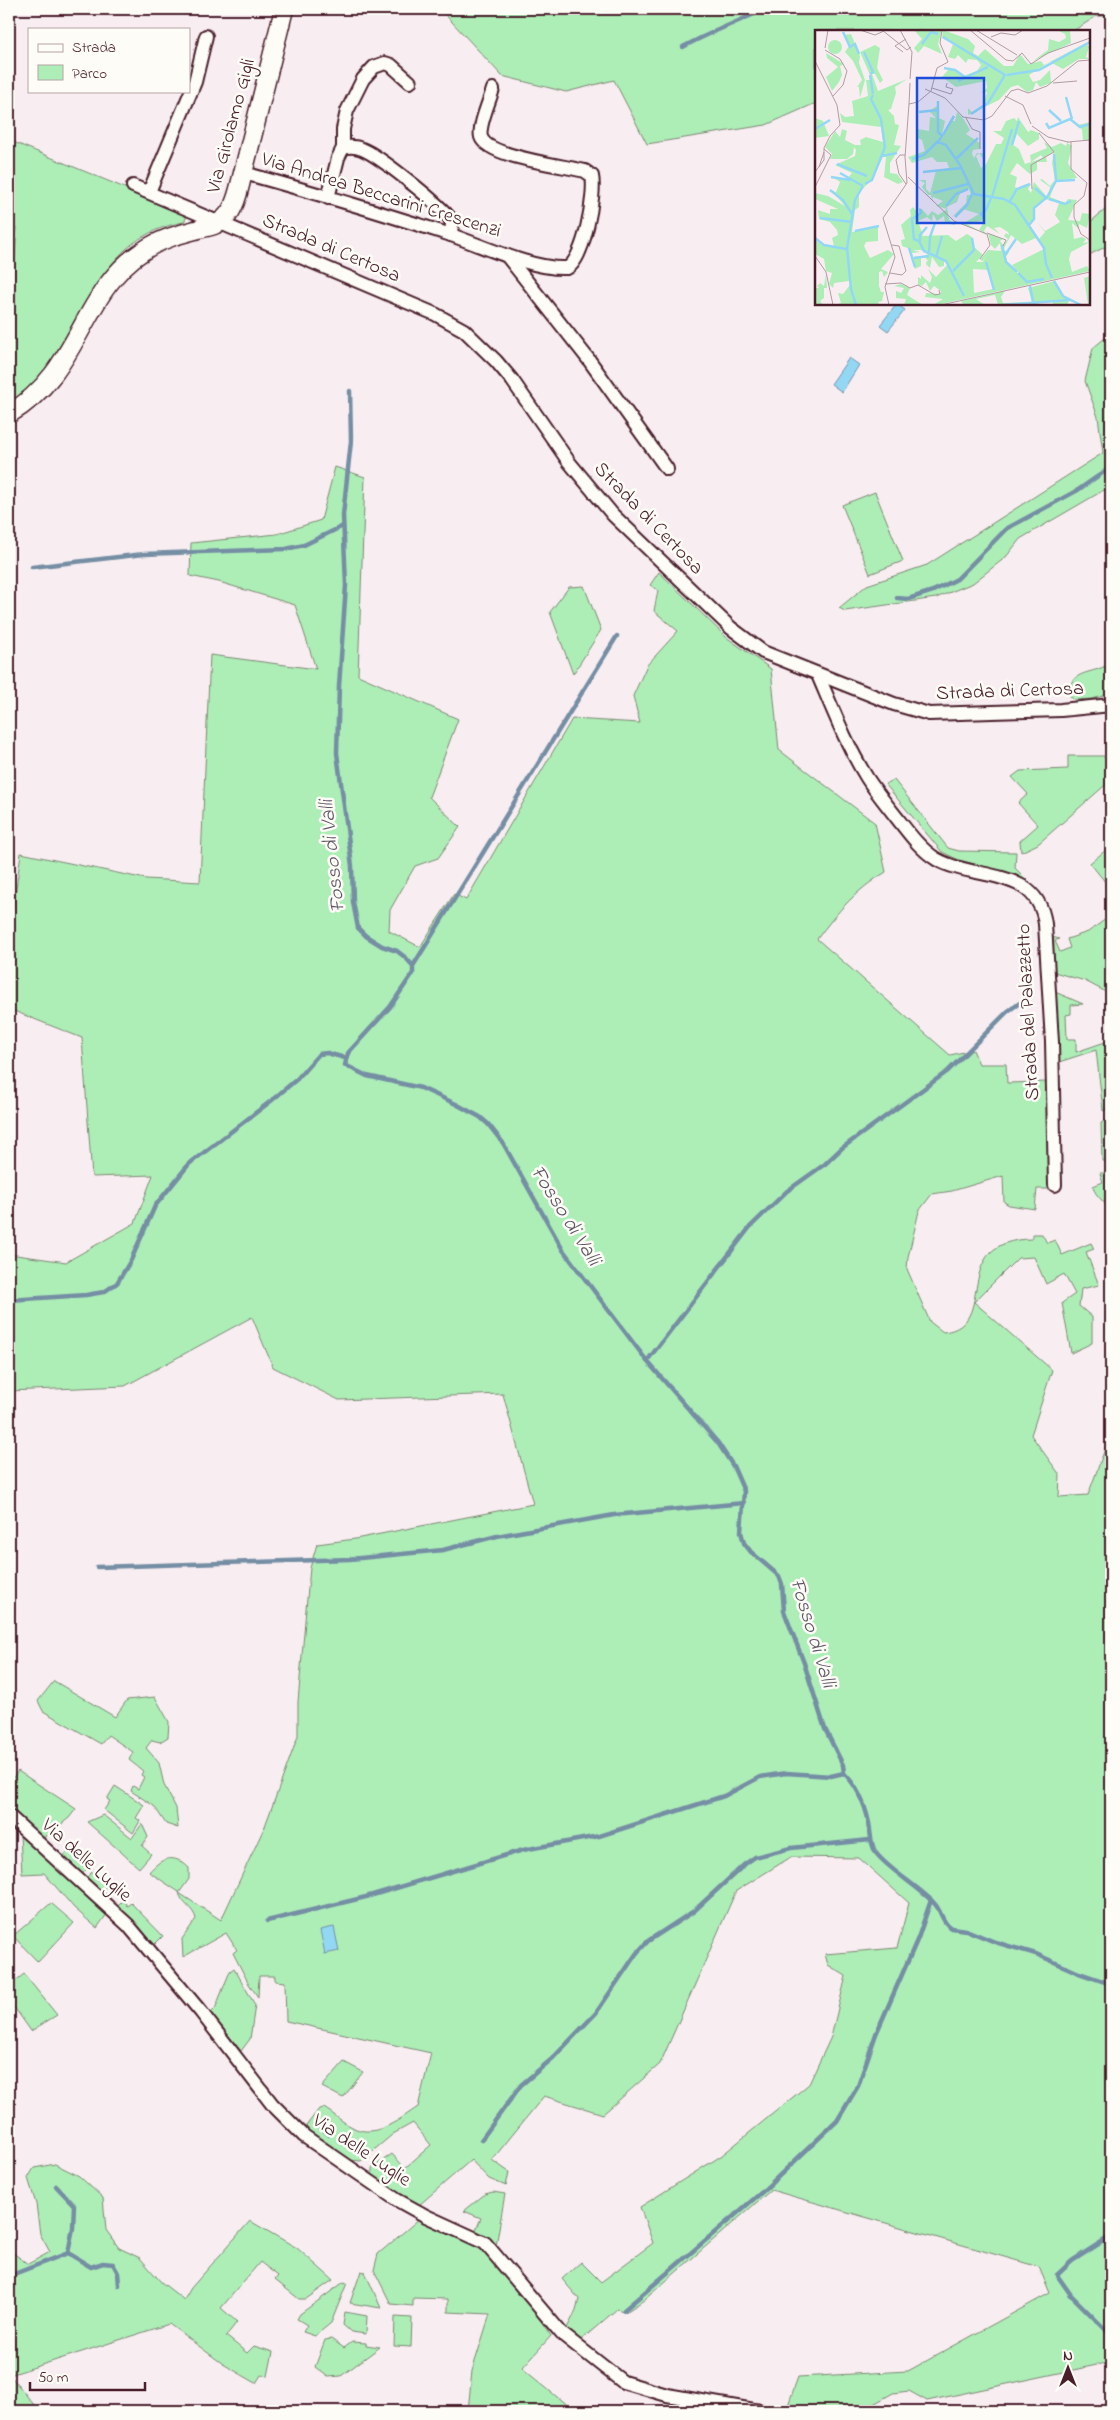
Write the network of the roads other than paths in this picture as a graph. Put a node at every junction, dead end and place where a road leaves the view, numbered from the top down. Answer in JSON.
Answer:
{"nodes":[{"id":1,"x":284,"y":9,"type":"edge"},
{"id":2,"x":206,"y":36,"type":"dead end"},
{"id":3,"x":410,"y":82,"type":"dead end"},
{"id":4,"x":494,"y":89,"type":"dead end"},
{"id":5,"x":343,"y":148,"type":"junction"},
{"id":6,"x":244,"y":173,"type":"junction"},
{"id":7,"x":134,"y":186,"type":"dead end"},
{"id":8,"x":150,"y":192,"type":"junction"},
{"id":9,"x":328,"y":198,"type":"junction"},
{"id":10,"x":221,"y":222,"type":"junction"},
{"id":11,"x":452,"y":236,"type":"junction"},
{"id":12,"x":507,"y":256,"type":"junction"},
{"id":13,"x":9,"y":414,"type":"edge"},
{"id":14,"x":667,"y":469,"type":"dead end"},
{"id":15,"x":818,"y":675,"type":"junction"},
{"id":16,"x":1111,"y":705,"type":"edge"},
{"id":17,"x":1055,"y":1185,"type":"dead end"},
{"id":18,"x":9,"y":1816,"type":"edge"},
{"id":19,"x":760,"y":2411,"type":"edge"}],
"edges":[{"from":1,"to":6,"type":"main road","name":"Via Girolamo Gigli"},
{"from":2,"to":8,"type":"street"},
{"from":3,"to":5,"type":"street"},
{"from":4,"to":12,"type":"street","name":"Via Andrea Beccarini Crescenzi"},
{"from":5,"to":9,"type":"street"},
{"from":5,"to":11,"type":"street"},
{"from":6,"to":9,"type":"street","name":"Via Andrea Beccarini Crescenzi"},
{"from":6,"to":10,"type":"main road","name":"Via Girolamo Gigli"},
{"from":7,"to":8,"type":"street","name":"Strada di Certosa"},
{"from":8,"to":10,"type":"street","name":"Strada di Certosa"},
{"from":9,"to":11,"type":"street","name":"Via Andrea Beccarini Crescenzi"},
{"from":10,"to":13,"type":"main road","name":"Via Girolamo Gigli"},
{"from":10,"to":15,"type":"street","name":"Strada di Certosa"},
{"from":11,"to":12,"type":"street","name":"Via Andrea Beccarini Crescenzi"},
{"from":12,"to":14,"type":"street","name":"Via Andrea Beccarini Crescenzi"},
{"from":15,"to":16,"type":"street","name":"Strada di Certosa"},
{"from":15,"to":17,"type":"street","name":"Strada del Palazzetto"},
{"from":18,"to":19,"type":"street","name":"Via delle Luglie"}]}
